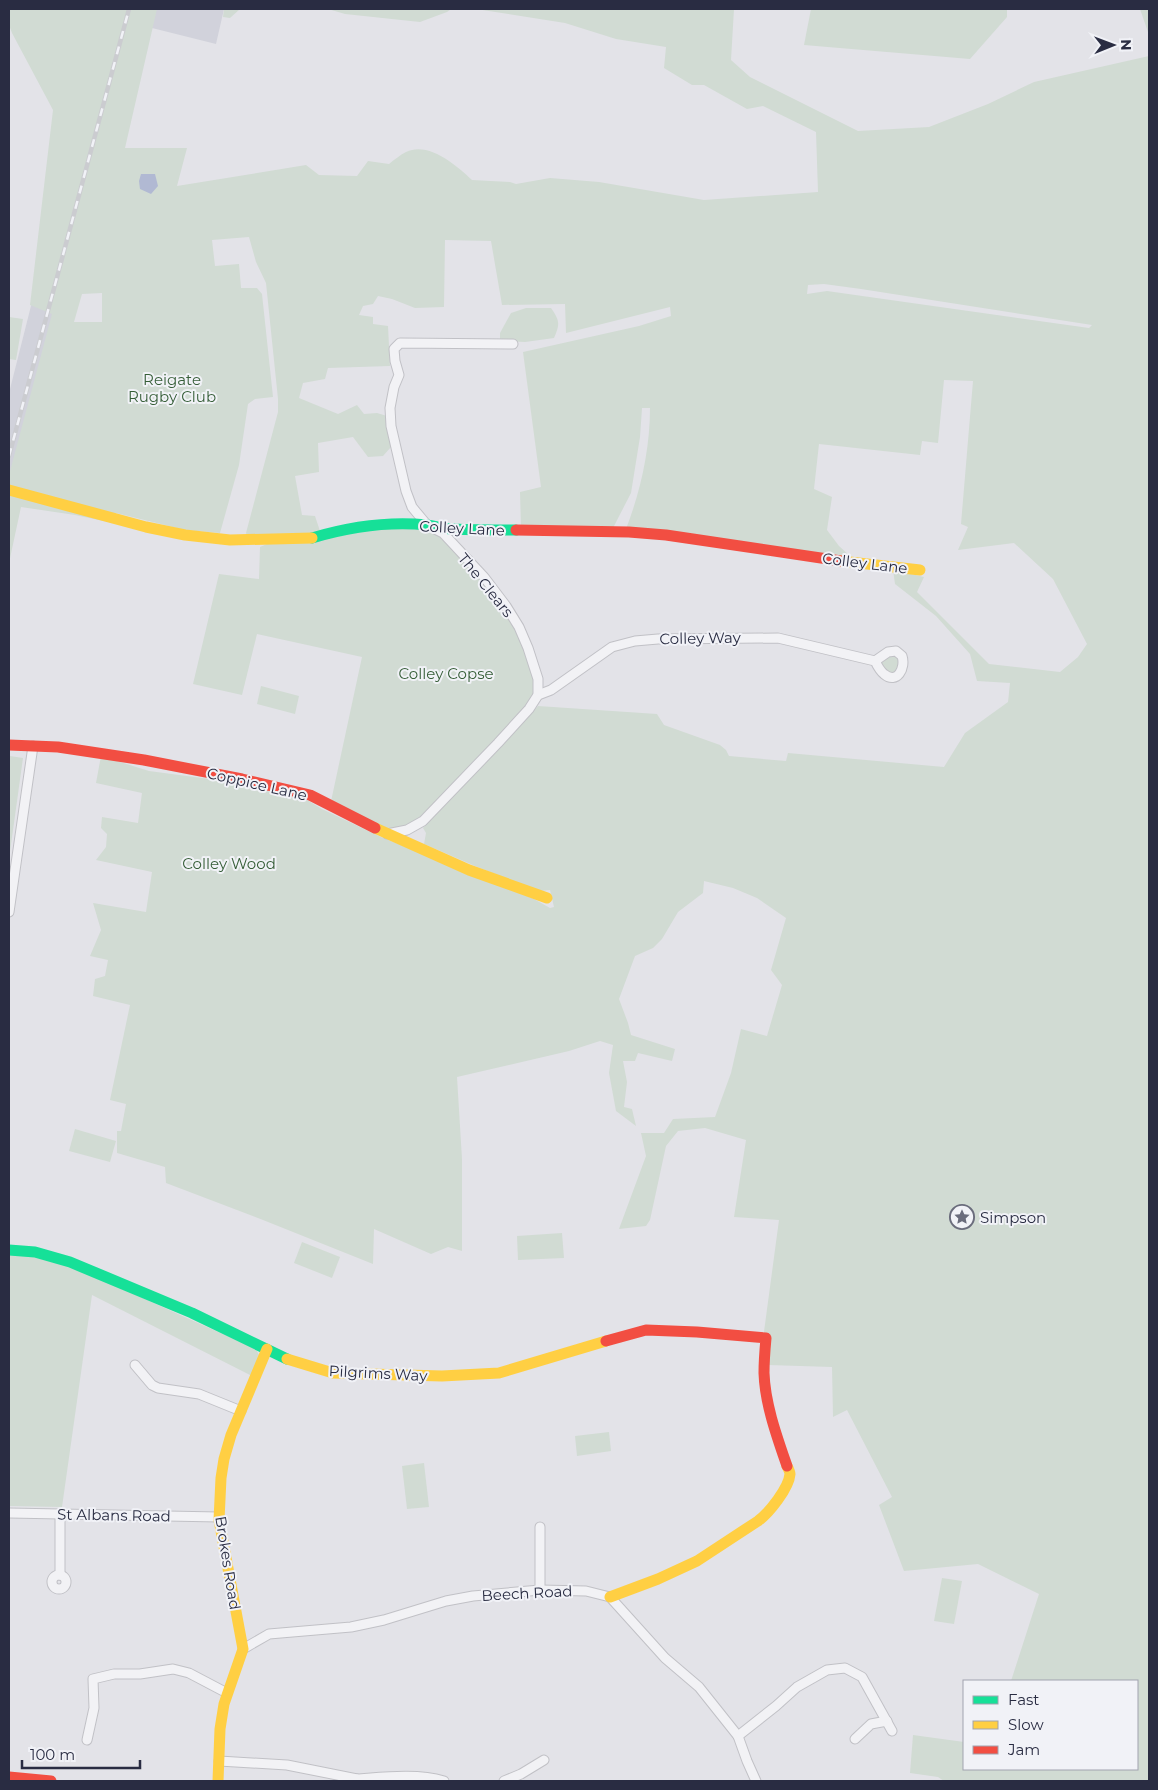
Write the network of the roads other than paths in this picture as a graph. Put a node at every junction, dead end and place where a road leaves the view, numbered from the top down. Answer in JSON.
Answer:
{"nodes":[{"id":1,"x":513,"y":344,"type":"dead end"},
{"id":2,"x":11,"y":490,"type":"edge"},
{"id":3,"x":427,"y":525,"type":"junction"},
{"id":4,"x":920,"y":570,"type":"dead end"},
{"id":5,"x":875,"y":661,"type":"dead end"},
{"id":6,"x":538,"y":695,"type":"junction"},
{"id":7,"x":9,"y":745,"type":"edge"},
{"id":8,"x":33,"y":746,"type":"junction"},
{"id":9,"x":387,"y":834,"type":"junction"},
{"id":10,"x":547,"y":898,"type":"dead end"},
{"id":11,"x":9,"y":912,"type":"edge"},
{"id":12,"x":9,"y":1250,"type":"edge"},
{"id":13,"x":267,"y":1350,"type":"junction"},
{"id":14,"x":135,"y":1365,"type":"dead end"},
{"id":15,"x":241,"y":1411,"type":"junction"},
{"id":16,"x":9,"y":1513,"type":"edge"},
{"id":17,"x":60,"y":1514,"type":"junction"},
{"id":18,"x":219,"y":1517,"type":"junction"},
{"id":19,"x":540,"y":1527,"type":"dead end"},
{"id":20,"x":60,"y":1575,"type":"dead end"},
{"id":21,"x":540,"y":1590,"type":"junction"},
{"id":22,"x":610,"y":1597,"type":"junction"},
{"id":23,"x":243,"y":1649,"type":"junction"},
{"id":24,"x":228,"y":1693,"type":"junction"},
{"id":25,"x":887,"y":1721,"type":"junction"},
{"id":26,"x":892,"y":1731,"type":"dead end"},
{"id":27,"x":738,"y":1736,"type":"junction"},
{"id":28,"x":855,"y":1739,"type":"dead end"},
{"id":29,"x":87,"y":1740,"type":"dead end"},
{"id":30,"x":544,"y":1760,"type":"dead end"},
{"id":31,"x":219,"y":1761,"type":"junction"},
{"id":32,"x":9,"y":1777,"type":"edge"},
{"id":33,"x":37,"y":1780,"type":"edge"},
{"id":34,"x":360,"y":1780,"type":"edge"},
{"id":35,"x":51,"y":1781,"type":"edge"},
{"id":36,"x":218,"y":1781,"type":"edge"},
{"id":37,"x":444,"y":1781,"type":"edge"},
{"id":38,"x":504,"y":1781,"type":"edge"},
{"id":39,"x":756,"y":1781,"type":"edge"}],
"edges":[{"from":1,"to":3,"type":"street","name":"The Clears"},
{"from":2,"to":3,"type":"street","name":"Colley Lane"},
{"from":3,"to":4,"type":"street","name":"Colley Lane"},
{"from":3,"to":6,"type":"street","name":"The Clears"},
{"from":5,"to":6,"type":"street","name":"Colley Way"},
{"from":6,"to":9,"type":"street"},
{"from":7,"to":8,"type":"street","name":"Coppice Lane"},
{"from":8,"to":9,"type":"street","name":"Coppice Lane"},
{"from":8,"to":11,"type":"street"},
{"from":9,"to":10,"type":"street","name":"Coppice Lane"},
{"from":12,"to":13,"type":"street","name":"Pilgrims Way"},
{"from":13,"to":15,"type":"street","name":"Brokes Road"},
{"from":13,"to":22,"type":"street","name":"Pilgrims Way"},
{"from":14,"to":15,"type":"street"},
{"from":15,"to":18,"type":"street","name":"Brokes Road"},
{"from":16,"to":17,"type":"street","name":"St Albans Road"},
{"from":17,"to":18,"type":"street","name":"St Albans Road"},
{"from":17,"to":20,"type":"street"},
{"from":18,"to":23,"type":"street","name":"Brokes Road"},
{"from":19,"to":21,"type":"street"},
{"from":21,"to":22,"type":"street","name":"Beech Road"},
{"from":21,"to":23,"type":"street","name":"Beech Road"},
{"from":22,"to":27,"type":"street"},
{"from":23,"to":24,"type":"street","name":"Brokes Road"},
{"from":24,"to":29,"type":"street"},
{"from":24,"to":31,"type":"street","name":"Brokes Road"},
{"from":25,"to":26,"type":"street"},
{"from":25,"to":27,"type":"street"},
{"from":25,"to":28,"type":"street"},
{"from":27,"to":39,"type":"street"},
{"from":30,"to":38,"type":"street"},
{"from":31,"to":34,"type":"street"},
{"from":31,"to":36,"type":"street","name":"Brokes Road"},
{"from":32,"to":33,"type":"street"},
{"from":33,"to":35,"type":"street"},
{"from":34,"to":37,"type":"street"}]}
